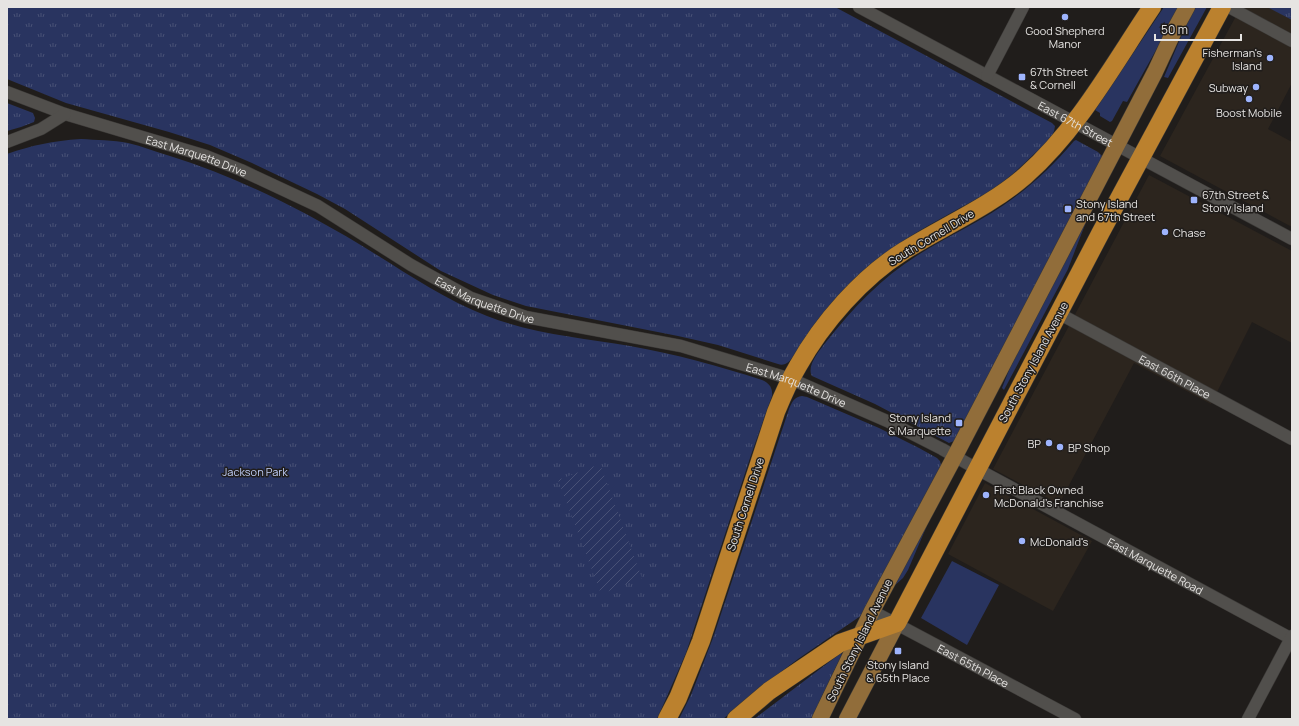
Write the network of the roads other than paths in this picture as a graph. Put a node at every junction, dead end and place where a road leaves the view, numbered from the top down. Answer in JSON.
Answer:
{"nodes":[{"id":1,"x":859,"y":7,"type":"edge"},
{"id":2,"x":1023,"y":7,"type":"edge"},
{"id":3,"x":1152,"y":7,"type":"edge"},
{"id":4,"x":1187,"y":7,"type":"edge"},
{"id":5,"x":1222,"y":7,"type":"edge"},
{"id":6,"x":1229,"y":7,"type":"edge"},
{"id":7,"x":1292,"y":41,"type":"edge"},
{"id":8,"x":987,"y":76,"type":"junction"},
{"id":9,"x":7,"y":92,"type":"edge"},
{"id":10,"x":65,"y":114,"type":"junction"},
{"id":11,"x":1074,"y":122,"type":"junction"},
{"id":12,"x":7,"y":142,"type":"edge"},
{"id":13,"x":1117,"y":145,"type":"junction"},
{"id":14,"x":1140,"y":157,"type":"junction"},
{"id":15,"x":1292,"y":239,"type":"edge"},
{"id":16,"x":1058,"y":313,"type":"junction"},
{"id":17,"x":791,"y":379,"type":"junction"},
{"id":18,"x":1292,"y":439,"type":"edge"},
{"id":19,"x":955,"y":456,"type":"junction"},
{"id":20,"x":977,"y":469,"type":"junction"},
{"id":21,"x":872,"y":611,"type":"junction"},
{"id":22,"x":897,"y":623,"type":"junction"},
{"id":23,"x":860,"y":636,"type":"junction"},
{"id":24,"x":1292,"y":638,"type":"edge"},
{"id":25,"x":667,"y":719,"type":"edge"},
{"id":26,"x":736,"y":719,"type":"edge"},
{"id":27,"x":820,"y":719,"type":"edge"},
{"id":28,"x":847,"y":719,"type":"edge"},
{"id":29,"x":1075,"y":719,"type":"edge"},
{"id":30,"x":1248,"y":719,"type":"edge"}],
"edges":[{"from":1,"to":8,"type":"street","name":"East 67th Street"},
{"from":2,"to":8,"type":"street"},
{"from":3,"to":11,"type":"highway","name":"South Cornell Drive"},
{"from":4,"to":13,"type":"main road","name":"South Stony Island Avenue"},
{"from":5,"to":14,"type":"highway","name":"South Stony Island Avenue"},
{"from":6,"to":7,"type":"street"},
{"from":8,"to":11,"type":"street","name":"East 67th Street"},
{"from":9,"to":10,"type":"street","name":"East Marquette Drive"},
{"from":10,"to":12,"type":"street"},
{"from":10,"to":17,"type":"street","name":"East Marquette Drive"},
{"from":11,"to":13,"type":"street","name":"East 67th Street"},
{"from":11,"to":17,"type":"highway","name":"South Cornell Drive"},
{"from":13,"to":14,"type":"street","name":"East 67th Street"},
{"from":13,"to":19,"type":"main road","name":"South Stony Island Avenue"},
{"from":14,"to":15,"type":"street","name":"East 67th Street"},
{"from":14,"to":16,"type":"highway","name":"South Stony Island Avenue"},
{"from":16,"to":18,"type":"street","name":"East 66th Place"},
{"from":16,"to":20,"type":"highway","name":"South Stony Island Avenue"},
{"from":17,"to":19,"type":"street","name":"East Marquette Drive"},
{"from":17,"to":25,"type":"highway","name":"South Cornell Drive"},
{"from":19,"to":20,"type":"street","name":"East Marquette Drive"},
{"from":19,"to":21,"type":"main road","name":"South Stony Island Avenue"},
{"from":20,"to":22,"type":"highway","name":"South Stony Island Avenue"},
{"from":20,"to":24,"type":"street","name":"East Marquette Road"},
{"from":21,"to":22,"type":"street","name":"East 65th Place"},
{"from":21,"to":23,"type":"main road","name":"South Stony Island Avenue"},
{"from":22,"to":23,"type":"highway"},
{"from":22,"to":28,"type":"main road","name":"South Stony Island Avenue"},
{"from":22,"to":29,"type":"street","name":"East 65th Place"},
{"from":23,"to":26,"type":"highway"},
{"from":23,"to":27,"type":"main road","name":"South Stony Island Avenue"},
{"from":24,"to":30,"type":"street"}]}
